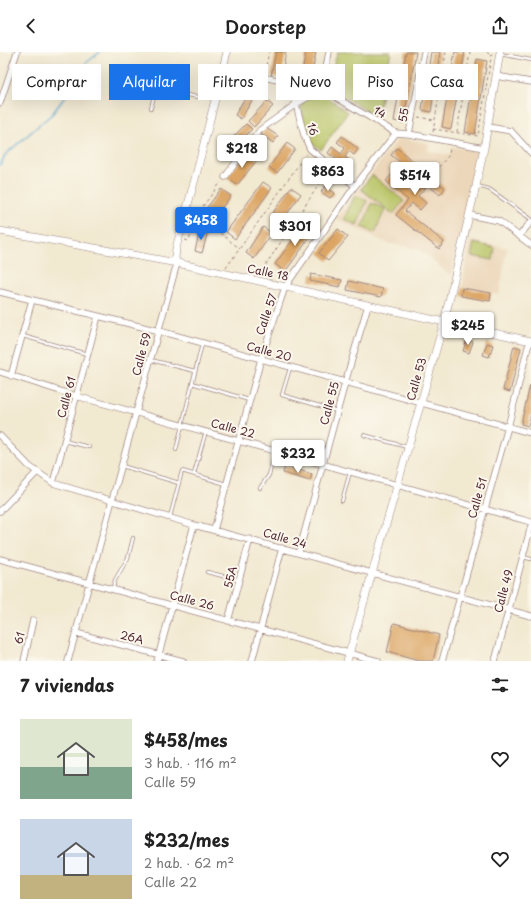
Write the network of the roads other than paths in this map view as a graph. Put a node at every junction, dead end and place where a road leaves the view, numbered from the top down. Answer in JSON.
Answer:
{"nodes":[{"id":1,"x":17,"y":52,"type":"edge"},
{"id":2,"x":227,"y":52,"type":"edge"},
{"id":3,"x":329,"y":52,"type":"edge"},
{"id":4,"x":424,"y":52,"type":"edge"},
{"id":5,"x":500,"y":53,"type":"edge"},
{"id":6,"x":531,"y":60,"type":"edge"},
{"id":7,"x":224,"y":64,"type":"edge"},
{"id":8,"x":327,"y":64,"type":"edge"},
{"id":9,"x":496,"y":76,"type":"junction"},
{"id":10,"x":531,"y":82,"type":"edge"},
{"id":11,"x":198,"y":96,"type":"edge"},
{"id":12,"x":216,"y":100,"type":"edge"},
{"id":13,"x":295,"y":100,"type":"edge"},
{"id":14,"x":303,"y":100,"type":"edge"},
{"id":15,"x":340,"y":100,"type":"edge"},
{"id":16,"x":0,"y":103,"type":"edge"},
{"id":17,"x":296,"y":104,"type":"junction"},
{"id":18,"x":151,"y":108,"type":"dead end"},
{"id":19,"x":488,"y":127,"type":"junction"},
{"id":20,"x":396,"y":133,"type":"junction"},
{"id":21,"x":409,"y":134,"type":"junction"},
{"id":22,"x":484,"y":148,"type":"junction"},
{"id":23,"x":531,"y":152,"type":"edge"},
{"id":24,"x":225,"y":177,"type":"road end"},
{"id":25,"x":355,"y":186,"type":"junction"},
{"id":26,"x":476,"y":186,"type":"junction"},
{"id":27,"x":469,"y":215,"type":"junction"},
{"id":28,"x":531,"y":220,"type":"edge"},
{"id":29,"x":0,"y":231,"type":"edge"},
{"id":30,"x":519,"y":236,"type":"junction"},
{"id":31,"x":531,"y":245,"type":"edge"},
{"id":32,"x":177,"y":263,"type":"junction"},
{"id":33,"x":285,"y":287,"type":"junction"},
{"id":34,"x":0,"y":292,"type":"edge"},
{"id":35,"x":32,"y":300,"type":"junction"},
{"id":36,"x":368,"y":305,"type":"junction"},
{"id":37,"x":98,"y":316,"type":"junction"},
{"id":38,"x":444,"y":322,"type":"junction"},
{"id":39,"x":159,"y":331,"type":"junction"},
{"id":40,"x":22,"y":336,"type":"junction"},
{"id":41,"x":531,"y":341,"type":"edge"},
{"id":42,"x":202,"y":343,"type":"junction"},
{"id":43,"x":88,"y":354,"type":"junction"},
{"id":44,"x":261,"y":359,"type":"junction"},
{"id":45,"x":151,"y":360,"type":"junction"},
{"id":46,"x":290,"y":367,"type":"junction"},
{"id":47,"x":0,"y":372,"type":"edge"},
{"id":48,"x":195,"y":372,"type":"junction"},
{"id":49,"x":11,"y":376,"type":"junction"},
{"id":50,"x":192,"y":383,"type":"junction"},
{"id":51,"x":345,"y":383,"type":"junction"},
{"id":52,"x":76,"y":396,"type":"junction"},
{"id":53,"x":250,"y":400,"type":"junction"},
{"id":54,"x":421,"y":404,"type":"junction"},
{"id":55,"x":337,"y":411,"type":"junction"},
{"id":56,"x":136,"y":412,"type":"junction"},
{"id":57,"x":181,"y":424,"type":"junction"},
{"id":58,"x":508,"y":427,"type":"junction"},
{"id":59,"x":206,"y":431,"type":"junction"},
{"id":60,"x":531,"y":433,"type":"edge"},
{"id":61,"x":364,"y":435,"type":"dead end"},
{"id":62,"x":0,"y":436,"type":"edge"},
{"id":63,"x":239,"y":440,"type":"junction"},
{"id":64,"x":64,"y":441,"type":"junction"},
{"id":65,"x":89,"y":447,"type":"dead end"},
{"id":66,"x":407,"y":447,"type":"junction"},
{"id":67,"x":176,"y":450,"type":"dead end"},
{"id":68,"x":276,"y":450,"type":"junction"},
{"id":69,"x":323,"y":463,"type":"junction"},
{"id":70,"x":122,"y":466,"type":"junction"},
{"id":71,"x":350,"y":471,"type":"junction"},
{"id":72,"x":37,"y":472,"type":"junction"},
{"id":73,"x":194,"y":474,"type":"junction"},
{"id":74,"x":179,"y":483,"type":"junction"},
{"id":75,"x":53,"y":484,"type":"junction"},
{"id":76,"x":227,"y":484,"type":"junction"},
{"id":77,"x":397,"y":485,"type":"junction"},
{"id":78,"x":260,"y":488,"type":"dead end"},
{"id":79,"x":112,"y":501,"type":"junction"},
{"id":80,"x":342,"y":501,"type":"dead end"},
{"id":81,"x":485,"y":509,"type":"junction"},
{"id":82,"x":0,"y":511,"type":"edge"},
{"id":83,"x":170,"y":518,"type":"junction"},
{"id":84,"x":531,"y":522,"type":"edge"},
{"id":85,"x":194,"y":525,"type":"junction"},
{"id":86,"x":531,"y":526,"type":"edge"},
{"id":87,"x":214,"y":530,"type":"junction"},
{"id":88,"x":133,"y":538,"type":"dead end"},
{"id":89,"x":250,"y":539,"type":"junction"},
{"id":90,"x":282,"y":548,"type":"junction"},
{"id":91,"x":299,"y":552,"type":"junction"},
{"id":92,"x":523,"y":557,"type":"junction"},
{"id":93,"x":0,"y":559,"type":"edge"},
{"id":94,"x":531,"y":559,"type":"edge"},
{"id":95,"x":207,"y":572,"type":"dead end"},
{"id":96,"x":372,"y":573,"type":"junction"},
{"id":97,"x":239,"y":580,"type":"junction"},
{"id":98,"x":90,"y":583,"type":"junction"},
{"id":99,"x":113,"y":589,"type":"junction"},
{"id":100,"x":460,"y":597,"type":"junction"},
{"id":101,"x":173,"y":606,"type":"junction"},
{"id":102,"x":509,"y":610,"type":"junction"},
{"id":103,"x":531,"y":616,"type":"edge"},
{"id":104,"x":33,"y":620,"type":"dead end"},
{"id":105,"x":228,"y":621,"type":"junction"},
{"id":106,"x":261,"y":629,"type":"junction"},
{"id":107,"x":76,"y":634,"type":"junction"},
{"id":108,"x":349,"y":653,"type":"junction"},
{"id":109,"x":159,"y":654,"type":"junction"},
{"id":110,"x":24,"y":661,"type":"edge"},
{"id":111,"x":68,"y":661,"type":"edge"},
{"id":112,"x":157,"y":661,"type":"edge"},
{"id":113,"x":183,"y":661,"type":"edge"},
{"id":114,"x":252,"y":661,"type":"edge"},
{"id":115,"x":347,"y":661,"type":"edge"},
{"id":116,"x":378,"y":661,"type":"edge"},
{"id":117,"x":442,"y":661,"type":"edge"},
{"id":118,"x":495,"y":661,"type":"edge"}],
"edges":[{"from":1,"to":16,"type":"street"},
{"from":2,"to":7,"type":"street","name":"Calle 59"},
{"from":3,"to":8,"type":"street"},
{"from":4,"to":21,"type":"street","name":"55"},
{"from":5,"to":6,"type":"lane"},
{"from":5,"to":9,"type":"street","name":"Calle 53"},
{"from":9,"to":10,"type":"street"},
{"from":9,"to":19,"type":"street","name":"Calle 53"},
{"from":11,"to":18,"type":"lane"},
{"from":12,"to":32,"type":"street","name":"Calle 59"},
{"from":13,"to":17,"type":"street","name":"16"},
{"from":14,"to":17,"type":"street"},
{"from":15,"to":20,"type":"street","name":"14"},
{"from":17,"to":24,"type":"street"},
{"from":17,"to":25,"type":"street","name":"16"},
{"from":19,"to":22,"type":"street","name":"Calle 53"},
{"from":19,"to":23,"type":"street"},
{"from":20,"to":21,"type":"street","name":"14"},
{"from":20,"to":25,"type":"street","name":"Calle 57"},
{"from":21,"to":22,"type":"street","name":"14"},
{"from":22,"to":26,"type":"street","name":"Calle 53"},
{"from":25,"to":33,"type":"street","name":"Calle 57"},
{"from":26,"to":27,"type":"street","name":"Calle 53"},
{"from":26,"to":28,"type":"lane"},
{"from":27,"to":30,"type":"street"},
{"from":27,"to":38,"type":"street","name":"Calle 53"},
{"from":28,"to":30,"type":"street"},
{"from":29,"to":32,"type":"street","name":"Calle 18"},
{"from":30,"to":31,"type":"street"},
{"from":32,"to":33,"type":"street","name":"Calle 18"},
{"from":32,"to":39,"type":"street","name":"Calle 59"},
{"from":33,"to":36,"type":"street","name":"Calle 18"},
{"from":33,"to":44,"type":"street","name":"Calle 57"},
{"from":34,"to":35,"type":"street","name":"Calle 20"},
{"from":35,"to":37,"type":"street","name":"Calle 20"},
{"from":35,"to":40,"type":"street"},
{"from":36,"to":38,"type":"street","name":"Calle 18"},
{"from":36,"to":51,"type":"street","name":"Calle 55"},
{"from":37,"to":39,"type":"street","name":"Calle 20"},
{"from":37,"to":43,"type":"street","name":"Calle 61"},
{"from":38,"to":41,"type":"street","name":"Calle 18"},
{"from":38,"to":54,"type":"street","name":"Calle 53"},
{"from":39,"to":42,"type":"street","name":"Calle 20"},
{"from":39,"to":45,"type":"street","name":"Calle 59"},
{"from":40,"to":43,"type":"lane"},
{"from":40,"to":49,"type":"street"},
{"from":41,"to":58,"type":"street","name":"Calle 51"},
{"from":42,"to":44,"type":"street","name":"Calle 20"},
{"from":42,"to":48,"type":"lane"},
{"from":43,"to":52,"type":"street","name":"Calle 61"},
{"from":44,"to":46,"type":"street","name":"Calle 20"},
{"from":44,"to":53,"type":"street","name":"Calle 57"},
{"from":45,"to":48,"type":"lane"},
{"from":45,"to":56,"type":"street","name":"Calle 59"},
{"from":46,"to":51,"type":"street","name":"Calle 20"},
{"from":46,"to":55,"type":"lane"},
{"from":47,"to":49,"type":"street","name":"Calle 22"},
{"from":48,"to":50,"type":"lane"},
{"from":49,"to":52,"type":"street","name":"Calle 22"},
{"from":50,"to":53,"type":"lane"},
{"from":50,"to":57,"type":"lane"},
{"from":51,"to":54,"type":"street","name":"Calle 20"},
{"from":51,"to":55,"type":"street","name":"Calle 55"},
{"from":52,"to":56,"type":"street","name":"Calle 22"},
{"from":52,"to":64,"type":"street","name":"Calle 61"},
{"from":53,"to":63,"type":"street","name":"Calle 57"},
{"from":54,"to":58,"type":"street","name":"Calle 20"},
{"from":54,"to":66,"type":"street","name":"Calle 53"},
{"from":55,"to":69,"type":"street","name":"Calle 55"},
{"from":56,"to":57,"type":"street","name":"Calle 22"},
{"from":56,"to":70,"type":"street","name":"Calle 59"},
{"from":57,"to":59,"type":"street","name":"Calle 22"},
{"from":57,"to":67,"type":"lane"},
{"from":58,"to":60,"type":"street","name":"Calle 20"},
{"from":58,"to":81,"type":"street","name":"Calle 51"},
{"from":59,"to":63,"type":"street","name":"Calle 22"},
{"from":59,"to":73,"type":"lane"},
{"from":61,"to":66,"type":"lane"},
{"from":62,"to":72,"type":"street","name":"Calle 24"},
{"from":63,"to":68,"type":"street","name":"Calle 22"},
{"from":63,"to":76,"type":"street","name":"Calle 57"},
{"from":64,"to":65,"type":"lane"},
{"from":64,"to":75,"type":"street","name":"Calle 61"},
{"from":66,"to":77,"type":"street","name":"Calle 53"},
{"from":68,"to":69,"type":"street","name":"Calle 22"},
{"from":68,"to":78,"type":"lane"},
{"from":69,"to":71,"type":"street","name":"Calle 22"},
{"from":69,"to":91,"type":"street","name":"Calle 55"},
{"from":70,"to":74,"type":"lane"},
{"from":70,"to":79,"type":"street","name":"Calle 59"},
{"from":71,"to":77,"type":"street","name":"Calle 22"},
{"from":71,"to":80,"type":"lane"},
{"from":72,"to":75,"type":"street","name":"Calle 24"},
{"from":72,"to":82,"type":"street"},
{"from":73,"to":74,"type":"lane"},
{"from":73,"to":76,"type":"lane"},
{"from":74,"to":83,"type":"lane"},
{"from":75,"to":79,"type":"street","name":"Calle 24"},
{"from":76,"to":87,"type":"street","name":"Calle 57"},
{"from":77,"to":81,"type":"street","name":"Calle 22"},
{"from":77,"to":96,"type":"street","name":"Calle 53"},
{"from":79,"to":83,"type":"street","name":"Calle 24"},
{"from":79,"to":98,"type":"street","name":"Calle 59"},
{"from":81,"to":84,"type":"street","name":"Calle 22"},
{"from":81,"to":100,"type":"street","name":"Calle 51"},
{"from":83,"to":85,"type":"street","name":"Calle 24"},
{"from":85,"to":87,"type":"street","name":"Calle 24"},
{"from":85,"to":101,"type":"street"},
{"from":86,"to":92,"type":"street","name":"Calle 49"},
{"from":87,"to":89,"type":"street","name":"Calle 24"},
{"from":88,"to":99,"type":"lane"},
{"from":89,"to":90,"type":"street","name":"Calle 24"},
{"from":89,"to":97,"type":"street","name":"55A"},
{"from":90,"to":91,"type":"street","name":"Calle 24"},
{"from":90,"to":106,"type":"street"},
{"from":91,"to":96,"type":"street","name":"Calle 24"},
{"from":92,"to":94,"type":"lane"},
{"from":92,"to":102,"type":"street","name":"Calle 49"},
{"from":93,"to":98,"type":"street","name":"Calle 26"},
{"from":95,"to":97,"type":"lane"},
{"from":96,"to":100,"type":"street","name":"Calle 24"},
{"from":96,"to":108,"type":"street","name":"Calle 53"},
{"from":97,"to":105,"type":"street","name":"55A"},
{"from":98,"to":99,"type":"street","name":"Calle 26"},
{"from":98,"to":107,"type":"street","name":"Calle 59"},
{"from":99,"to":101,"type":"street","name":"Calle 26"},
{"from":100,"to":102,"type":"street","name":"Calle 24"},
{"from":100,"to":117,"type":"street","name":"Calle 51"},
{"from":101,"to":105,"type":"street","name":"Calle 26"},
{"from":101,"to":109,"type":"street"},
{"from":102,"to":103,"type":"street","name":"Calle 24"},
{"from":102,"to":118,"type":"street","name":"Calle 49"},
{"from":104,"to":110,"type":"street","name":"61"},
{"from":105,"to":106,"type":"street","name":"Calle 26"},
{"from":106,"to":108,"type":"street","name":"Calle 26"},
{"from":106,"to":114,"type":"street"},
{"from":107,"to":109,"type":"street","name":"26A"},
{"from":107,"to":111,"type":"street","name":"Calle 59"},
{"from":108,"to":115,"type":"street","name":"Calle 53"},
{"from":108,"to":116,"type":"street","name":"Calle 26"},
{"from":109,"to":112,"type":"street"},
{"from":109,"to":113,"type":"street","name":"26A"}]}
